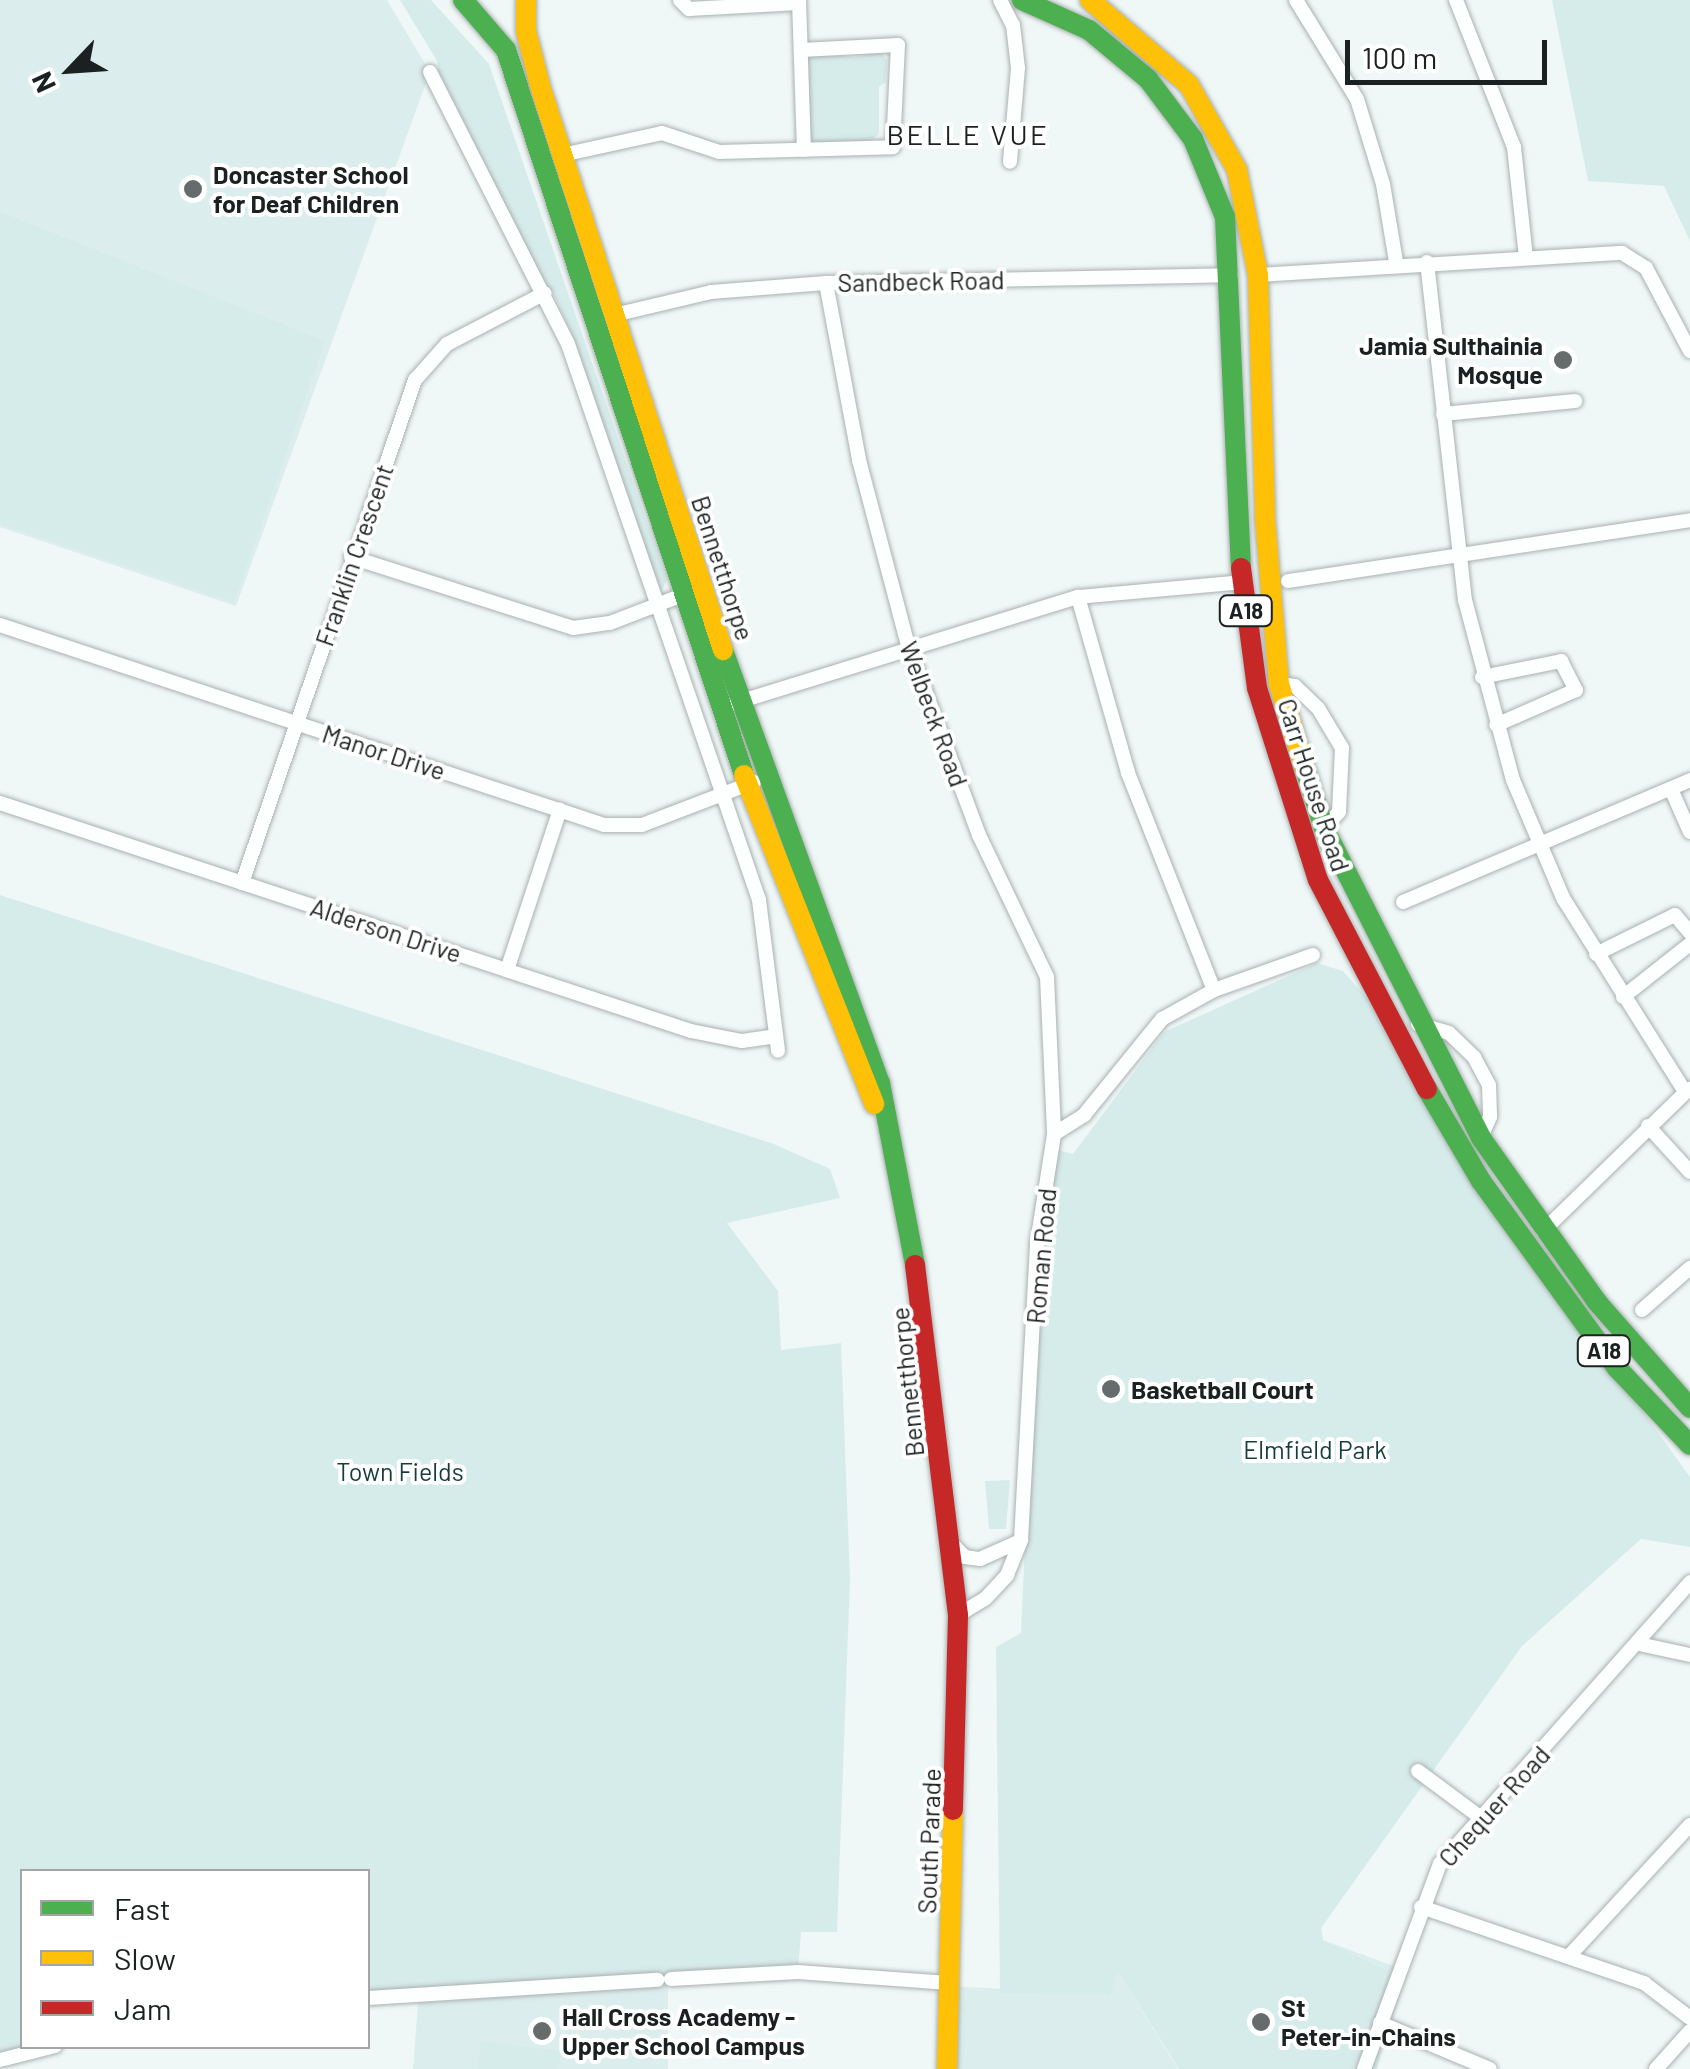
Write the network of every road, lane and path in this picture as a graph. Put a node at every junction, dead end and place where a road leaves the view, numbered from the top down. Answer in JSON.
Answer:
{"nodes":[{"id":1,"x":463,"y":0,"type":"edge"},
{"id":2,"x":526,"y":0,"type":"edge"},
{"id":3,"x":680,"y":0,"type":"edge"},
{"id":4,"x":1000,"y":0,"type":"edge"},
{"id":5,"x":1296,"y":0,"type":"edge"},
{"id":6,"x":1456,"y":0,"type":"edge"},
{"id":7,"x":799,"y":1,"type":"edge"},
{"id":8,"x":1031,"y":3,"type":"edge"},
{"id":9,"x":1103,"y":3,"type":"edge"},
{"id":10,"x":1012,"y":25,"type":"junction"},
{"id":11,"x":1089,"y":30,"type":"junction"},
{"id":12,"x":801,"y":50,"type":"junction"},
{"id":13,"x":430,"y":72,"type":"dead end"},
{"id":14,"x":804,"y":150,"type":"junction"},
{"id":15,"x":562,"y":155,"type":"junction"},
{"id":16,"x":1010,"y":162,"type":"dead end"},
{"id":17,"x":1526,"y":257,"type":"junction"},
{"id":18,"x":1396,"y":262,"type":"junction"},
{"id":19,"x":1426,"y":262,"type":"junction"},
{"id":20,"x":1232,"y":274,"type":"junction"},
{"id":21,"x":1258,"y":275,"type":"junction"},
{"id":22,"x":826,"y":284,"type":"junction"},
{"id":23,"x":545,"y":293,"type":"junction"},
{"id":24,"x":614,"y":315,"type":"junction"},
{"id":25,"x":1690,"y":351,"type":"edge"},
{"id":26,"x":1576,"y":401,"type":"dead end"},
{"id":27,"x":1443,"y":414,"type":"junction"},
{"id":28,"x":1690,"y":520,"type":"edge"},
{"id":29,"x":1460,"y":556,"type":"junction"},
{"id":30,"x":352,"y":557,"type":"junction"},
{"id":31,"x":1288,"y":581,"type":"dead end"},
{"id":32,"x":1242,"y":582,"type":"junction"},
{"id":33,"x":694,"y":590,"type":"junction"},
{"id":34,"x":1078,"y":597,"type":"junction"},
{"id":35,"x":658,"y":605,"type":"junction"},
{"id":36,"x":1,"y":627,"type":"edge"},
{"id":37,"x":908,"y":645,"type":"junction"},
{"id":38,"x":1482,"y":677,"type":"junction"},
{"id":39,"x":1279,"y":684,"type":"junction"},
{"id":40,"x":731,"y":704,"type":"junction"},
{"id":41,"x":297,"y":723,"type":"junction"},
{"id":42,"x":1496,"y":725,"type":"junction"},
{"id":43,"x":1690,"y":780,"type":"edge"},
{"id":44,"x":757,"y":781,"type":"junction"},
{"id":45,"x":1671,"y":788,"type":"junction"},
{"id":46,"x":721,"y":793,"type":"junction"},
{"id":47,"x":0,"y":803,"type":"edge"},
{"id":48,"x":560,"y":810,"type":"junction"},
{"id":49,"x":1324,"y":828,"type":"junction"},
{"id":50,"x":1690,"y":832,"type":"edge"},
{"id":51,"x":1540,"y":848,"type":"junction"},
{"id":52,"x":242,"y":883,"type":"junction"},
{"id":53,"x":786,"y":891,"type":"junction"},
{"id":54,"x":758,"y":900,"type":"junction"},
{"id":55,"x":1404,"y":902,"type":"dead end"},
{"id":56,"x":1690,"y":933,"type":"edge"},
{"id":57,"x":1690,"y":944,"type":"edge"},
{"id":58,"x":1596,"y":954,"type":"junction"},
{"id":59,"x":1313,"y":955,"type":"dead end"},
{"id":60,"x":508,"y":970,"type":"junction"},
{"id":61,"x":1214,"y":990,"type":"junction"},
{"id":62,"x":1623,"y":997,"type":"junction"},
{"id":63,"x":1418,"y":1024,"type":"junction"},
{"id":64,"x":1688,"y":1091,"type":"edge"},
{"id":65,"x":1648,"y":1126,"type":"junction"},
{"id":66,"x":1054,"y":1134,"type":"junction"},
{"id":67,"x":1481,"y":1138,"type":"junction"},
{"id":68,"x":893,"y":1147,"type":"junction"},
{"id":69,"x":1690,"y":1172,"type":"edge"},
{"id":70,"x":1544,"y":1230,"type":"junction"},
{"id":71,"x":1526,"y":1249,"type":"junction"},
{"id":72,"x":1690,"y":1268,"type":"edge"},
{"id":73,"x":1642,"y":1310,"type":"dead end"},
{"id":74,"x":1690,"y":1408,"type":"edge"},
{"id":75,"x":1690,"y":1445,"type":"edge"},
{"id":76,"x":1021,"y":1540,"type":"junction"},
{"id":77,"x":950,"y":1542,"type":"junction"},
{"id":78,"x":1690,"y":1582,"type":"edge"},
{"id":79,"x":958,"y":1615,"type":"junction"},
{"id":80,"x":1639,"y":1644,"type":"junction"},
{"id":81,"x":1690,"y":1656,"type":"edge"},
{"id":82,"x":1418,"y":1771,"type":"dead end"},
{"id":83,"x":1480,"y":1817,"type":"junction"},
{"id":84,"x":1690,"y":1826,"type":"edge"},
{"id":85,"x":1421,"y":1907,"type":"junction"},
{"id":86,"x":1570,"y":1955,"type":"junction"},
{"id":87,"x":949,"y":1983,"type":"junction"},
{"id":88,"x":370,"y":1998,"type":"edge"},
{"id":89,"x":1690,"y":2018,"type":"edge"},
{"id":90,"x":1380,"y":2023,"type":"junction"},
{"id":91,"x":1690,"y":2030,"type":"edge"},
{"id":92,"x":43,"y":2049,"type":"edge"},
{"id":93,"x":0,"y":2060,"type":"edge"},
{"id":94,"x":947,"y":2069,"type":"edge"},
{"id":95,"x":1364,"y":2069,"type":"edge"},
{"id":96,"x":1490,"y":2069,"type":"edge"},
{"id":97,"x":1656,"y":2069,"type":"edge"}],
"edges":[{"from":1,"to":33,"type":"main road","name":"Bennetthorpe"},
{"from":2,"to":15,"type":"main road","name":"Bennetthorpe"},
{"from":3,"to":7,"type":"street"},
{"from":4,"to":10,"type":"street"},
{"from":5,"to":18,"type":"street"},
{"from":6,"to":17,"type":"street"},
{"from":7,"to":12,"type":"street"},
{"from":8,"to":10,"type":"street"},
{"from":8,"to":11,"type":"main road","name":"Carr House Road","number":"A18"},
{"from":9,"to":11,"type":"street"},
{"from":9,"to":21,"type":"main road","name":"Carr House Road","number":"A18"},
{"from":10,"to":16,"type":"street"},
{"from":11,"to":20,"type":"main road","name":"Carr House Road","number":"A18"},
{"from":12,"to":14,"type":"street"},
{"from":12,"to":14,"type":"street"},
{"from":13,"to":23,"type":"street"},
{"from":14,"to":15,"type":"street"},
{"from":15,"to":24,"type":"main road","name":"Bennetthorpe"},
{"from":17,"to":19,"type":"street"},
{"from":17,"to":25,"type":"street"},
{"from":18,"to":19,"type":"street"},
{"from":18,"to":21,"type":"street"},
{"from":19,"to":27,"type":"street"},
{"from":20,"to":22,"type":"street","name":"Sandbeck Road"},
{"from":20,"to":32,"type":"main road","name":"Carr House Road","number":"A18"},
{"from":21,"to":39,"type":"main road","name":"Carr House Road","number":"A18"},
{"from":22,"to":24,"type":"street","name":"Sandbeck Road"},
{"from":22,"to":37,"type":"street","name":"Welbeck Road"},
{"from":23,"to":30,"type":"street","name":"Franklin Crescent"},
{"from":23,"to":35,"type":"street"},
{"from":24,"to":33,"type":"main road","name":"Bennetthorpe"},
{"from":26,"to":27,"type":"street"},
{"from":27,"to":29,"type":"street"},
{"from":28,"to":29,"type":"street"},
{"from":29,"to":31,"type":"street"},
{"from":29,"to":38,"type":"street"},
{"from":30,"to":35,"type":"street"},
{"from":30,"to":41,"type":"street","name":"Franklin Crescent"},
{"from":32,"to":34,"type":"street"},
{"from":32,"to":71,"type":"main road","name":"Carr House Road","number":"A18"},
{"from":33,"to":35,"type":"street"},
{"from":33,"to":40,"type":"main road","name":"Bennetthorpe"},
{"from":34,"to":37,"type":"street"},
{"from":34,"to":61,"type":"street"},
{"from":35,"to":46,"type":"street"},
{"from":36,"to":41,"type":"street","name":"Manor Drive"},
{"from":37,"to":40,"type":"street"},
{"from":37,"to":66,"type":"street","name":"Welbeck Road"},
{"from":38,"to":42,"type":"street"},
{"from":38,"to":42,"type":"street"},
{"from":39,"to":49,"type":"main road","name":"Carr House Road","number":"A18"},
{"from":39,"to":49,"type":"street","name":"Carr House Road"},
{"from":40,"to":44,"type":"main road","name":"Bennetthorpe"},
{"from":41,"to":48,"type":"street","name":"Manor Drive"},
{"from":41,"to":52,"type":"street","name":"Franklin Crescent"},
{"from":42,"to":51,"type":"street"},
{"from":43,"to":45,"type":"street"},
{"from":44,"to":46,"type":"street","name":"Manor Drive"},
{"from":44,"to":53,"type":"main road","name":"Bennetthorpe"},
{"from":44,"to":68,"type":"main road","name":"Bennetthorpe"},
{"from":45,"to":50,"type":"street"},
{"from":45,"to":51,"type":"street"},
{"from":46,"to":48,"type":"street","name":"Manor Drive"},
{"from":46,"to":54,"type":"street"},
{"from":47,"to":52,"type":"street","name":"Alderson Drive"},
{"from":48,"to":60,"type":"street"},
{"from":49,"to":63,"type":"main road","name":"Carr House Road","number":"A18"},
{"from":51,"to":55,"type":"street"},
{"from":51,"to":58,"type":"street"},
{"from":52,"to":60,"type":"street","name":"Alderson Drive"},
{"from":53,"to":54,"type":"street"},
{"from":53,"to":68,"type":"main road","name":"Bennetthorpe"},
{"from":54,"to":60,"type":"street","name":"Alderson Drive"},
{"from":56,"to":58,"type":"street"},
{"from":57,"to":62,"type":"street"},
{"from":58,"to":62,"type":"street"},
{"from":59,"to":61,"type":"street"},
{"from":61,"to":66,"type":"street"},
{"from":62,"to":64,"type":"street"},
{"from":63,"to":67,"type":"main road","name":"Carr House Road","number":"A18"},
{"from":63,"to":67,"type":"street"},
{"from":64,"to":65,"type":"street"},
{"from":65,"to":69,"type":"street"},
{"from":65,"to":70,"type":"street"},
{"from":66,"to":76,"type":"street","name":"Roman Road"},
{"from":67,"to":70,"type":"main road","name":"Carr House Road","number":"A18"},
{"from":68,"to":77,"type":"main road","name":"Bennetthorpe"},
{"from":70,"to":71,"type":"street"},
{"from":70,"to":74,"type":"main road","name":"Carr House Road","number":"A18"},
{"from":71,"to":75,"type":"main road","name":"Carr House Road","number":"A18"},
{"from":72,"to":73,"type":"street"},
{"from":76,"to":77,"type":"street"},
{"from":76,"to":79,"type":"street","name":"Roman Road"},
{"from":77,"to":79,"type":"main road","name":"Bennetthorpe"},
{"from":78,"to":80,"type":"street","name":"Chequer Road"},
{"from":79,"to":87,"type":"main road","name":"South Parade"},
{"from":80,"to":81,"type":"street"},
{"from":80,"to":83,"type":"street","name":"Chequer Road"},
{"from":82,"to":83,"type":"street"},
{"from":83,"to":85,"type":"street","name":"Chequer Road"},
{"from":84,"to":86,"type":"street"},
{"from":85,"to":86,"type":"street"},
{"from":85,"to":90,"type":"street","name":"Chequer Road"},
{"from":86,"to":89,"type":"street"},
{"from":87,"to":88,"type":"street"},
{"from":87,"to":94,"type":"main road","name":"South Parade"},
{"from":90,"to":95,"type":"street","name":"Chequer Road"},
{"from":90,"to":96,"type":"street"},
{"from":91,"to":97,"type":"street"},
{"from":92,"to":93,"type":"street"}]}
